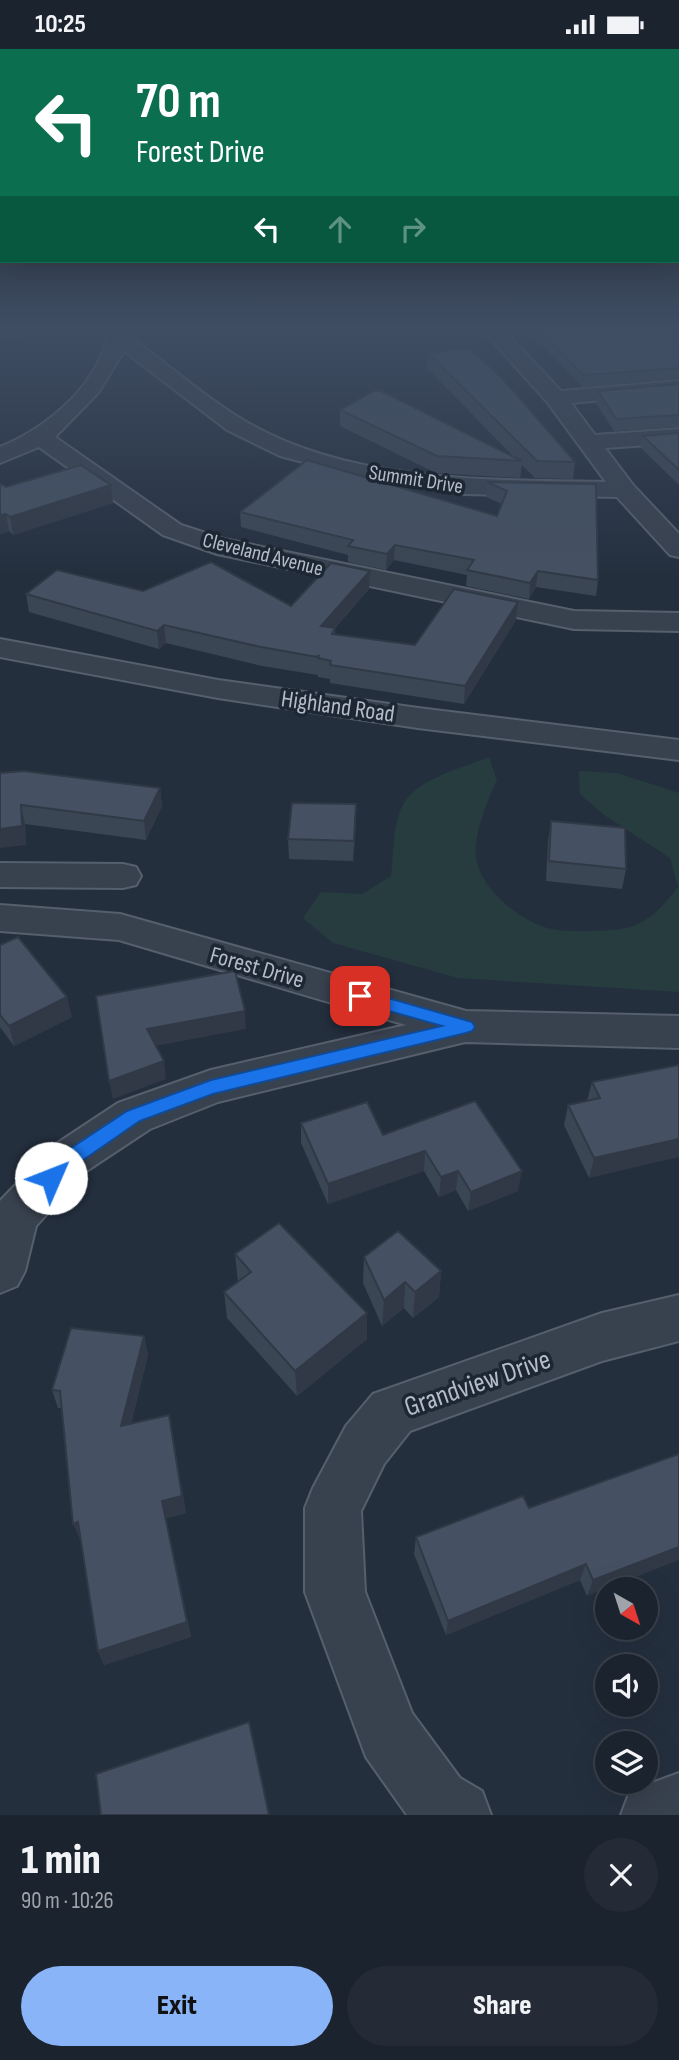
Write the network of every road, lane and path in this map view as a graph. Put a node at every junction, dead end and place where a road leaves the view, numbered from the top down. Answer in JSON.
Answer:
{"nodes":[{"id":1,"x":67,"y":410,"type":"edge"},
{"id":2,"x":216,"y":410,"type":"edge"},
{"id":3,"x":565,"y":410,"type":"edge"},
{"id":4,"x":679,"y":436,"type":"edge"},
{"id":5,"x":40,"y":437,"type":"junction"},
{"id":6,"x":588,"y":442,"type":"junction"},
{"id":7,"x":0,"y":456,"type":"edge"},
{"id":8,"x":624,"y":490,"type":"junction"},
{"id":9,"x":679,"y":549,"type":"edge"},
{"id":10,"x":679,"y":622,"type":"edge"},
{"id":11,"x":0,"y":648,"type":"edge"},
{"id":12,"x":679,"y":750,"type":"edge"},
{"id":13,"x":0,"y":875,"type":"edge"},
{"id":14,"x":123,"y":876,"type":"dead end"},
{"id":15,"x":0,"y":918,"type":"edge"},
{"id":16,"x":466,"y":1027,"type":"junction"},
{"id":17,"x":679,"y":1032,"type":"edge"},
{"id":18,"x":0,"y":1271,"type":"edge"},
{"id":19,"x":679,"y":1318,"type":"edge"},
{"id":20,"x":679,"y":1806,"type":"edge"},
{"id":21,"x":458,"y":1815,"type":"edge"},
{"id":22,"x":654,"y":1815,"type":"edge"}],
"edges":[{"from":1,"to":5,"type":"street"},
{"from":2,"to":8,"type":"street","name":"Summit Drive"},
{"from":3,"to":6,"type":"street"},
{"from":4,"to":6,"type":"street"},
{"from":5,"to":7,"type":"street"},
{"from":5,"to":10,"type":"street","name":"Cleveland Avenue"},
{"from":6,"to":8,"type":"street"},
{"from":8,"to":9,"type":"street"},
{"from":11,"to":12,"type":"street","name":"Highland Road"},
{"from":13,"to":14,"type":"street"},
{"from":15,"to":16,"type":"street","name":"Forest Drive"},
{"from":16,"to":17,"type":"street","name":"Forest Drive"},
{"from":16,"to":18,"type":"street"},
{"from":19,"to":21,"type":"street","name":"Grandview Drive"},
{"from":20,"to":22,"type":"street"}]}
